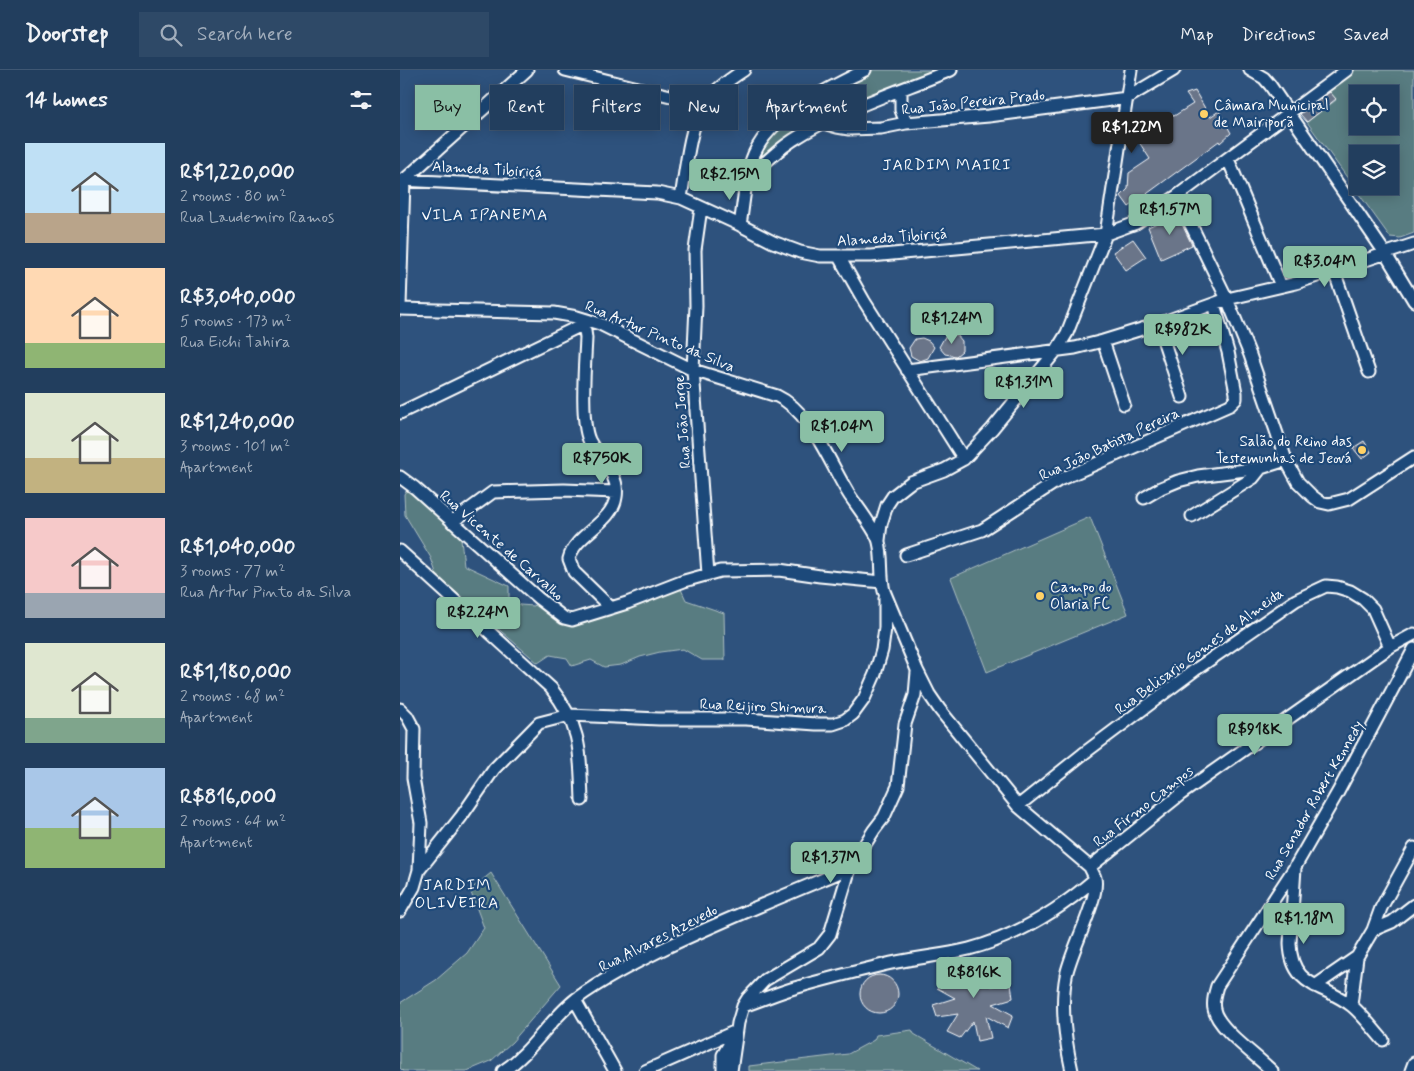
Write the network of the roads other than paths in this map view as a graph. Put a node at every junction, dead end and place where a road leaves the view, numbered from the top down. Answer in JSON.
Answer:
{"nodes":[{"id":1,"x":527,"y":70,"type":"edge"},
{"id":2,"x":565,"y":70,"type":"edge"},
{"id":3,"x":744,"y":70,"type":"edge"},
{"id":4,"x":865,"y":70,"type":"edge"},
{"id":5,"x":951,"y":70,"type":"edge"},
{"id":6,"x":1131,"y":70,"type":"edge"},
{"id":7,"x":1174,"y":70,"type":"edge"},
{"id":8,"x":1250,"y":70,"type":"edge"},
{"id":9,"x":1347,"y":70,"type":"edge"},
{"id":10,"x":723,"y":85,"type":"edge"},
{"id":11,"x":901,"y":91,"type":"junction"},
{"id":12,"x":670,"y":96,"type":"edge"},
{"id":13,"x":1127,"y":98,"type":"junction"},
{"id":14,"x":866,"y":105,"type":"edge"},
{"id":15,"x":1289,"y":113,"type":"junction"},
{"id":16,"x":906,"y":123,"type":"junction"},
{"id":17,"x":866,"y":129,"type":"edge"},
{"id":18,"x":695,"y":130,"type":"edge"},
{"id":19,"x":810,"y":130,"type":"edge"},
{"id":20,"x":1228,"y":158,"type":"junction"},
{"id":21,"x":402,"y":180,"type":"edge"},
{"id":22,"x":747,"y":181,"type":"junction"},
{"id":23,"x":1177,"y":196,"type":"junction"},
{"id":24,"x":681,"y":198,"type":"junction"},
{"id":25,"x":701,"y":208,"type":"junction"},
{"id":26,"x":740,"y":225,"type":"junction"},
{"id":27,"x":1106,"y":234,"type":"junction"},
{"id":28,"x":1414,"y":244,"type":"edge"},
{"id":29,"x":1385,"y":253,"type":"junction"},
{"id":30,"x":839,"y":257,"type":"junction"},
{"id":31,"x":1334,"y":272,"type":"junction"},
{"id":32,"x":1281,"y":286,"type":"junction"},
{"id":33,"x":1226,"y":299,"type":"junction"},
{"id":34,"x":1414,"y":301,"type":"edge"},
{"id":35,"x":1214,"y":304,"type":"junction"},
{"id":36,"x":400,"y":308,"type":"edge"},
{"id":37,"x":587,"y":322,"type":"junction"},
{"id":38,"x":1158,"y":324,"type":"junction"},
{"id":39,"x":1103,"y":341,"type":"junction"},
{"id":40,"x":1056,"y":351,"type":"junction"},
{"id":41,"x":693,"y":370,"type":"junction"},
{"id":42,"x":907,"y":370,"type":"junction"},
{"id":43,"x":1369,"y":372,"type":"dead end"},
{"id":44,"x":1182,"y":397,"type":"dead end"},
{"id":45,"x":1124,"y":404,"type":"dead end"},
{"id":46,"x":400,"y":413,"type":"edge"},
{"id":47,"x":1414,"y":457,"type":"edge"},
{"id":48,"x":964,"y":459,"type":"junction"},
{"id":49,"x":1286,"y":460,"type":"junction"},
{"id":50,"x":1261,"y":468,"type":"junction"},
{"id":51,"x":400,"y":477,"type":"edge"},
{"id":52,"x":616,"y":492,"type":"junction"},
{"id":53,"x":1144,"y":498,"type":"dead end"},
{"id":54,"x":1192,"y":516,"type":"dead end"},
{"id":55,"x":452,"y":522,"type":"junction"},
{"id":56,"x":879,"y":540,"type":"junction"},
{"id":57,"x":400,"y":551,"type":"edge"},
{"id":58,"x":906,"y":555,"type":"dead end"},
{"id":59,"x":708,"y":574,"type":"junction"},
{"id":60,"x":883,"y":586,"type":"junction"},
{"id":61,"x":610,"y":608,"type":"junction"},
{"id":62,"x":1414,"y":634,"type":"edge"},
{"id":63,"x":1390,"y":647,"type":"junction"},
{"id":64,"x":1414,"y":649,"type":"edge"},
{"id":65,"x":917,"y":670,"type":"junction"},
{"id":66,"x":400,"y":709,"type":"edge"},
{"id":67,"x":570,"y":715,"type":"junction"},
{"id":68,"x":582,"y":800,"type":"dead end"},
{"id":69,"x":1018,"y":806,"type":"junction"},
{"id":70,"x":1414,"y":848,"type":"edge"},
{"id":71,"x":1295,"y":867,"type":"junction"},
{"id":72,"x":850,"y":868,"type":"junction"},
{"id":73,"x":1090,"y":868,"type":"junction"},
{"id":74,"x":419,"y":870,"type":"junction"},
{"id":75,"x":1095,"y":879,"type":"junction"},
{"id":76,"x":1414,"y":905,"type":"edge"},
{"id":77,"x":400,"y":911,"type":"edge"},
{"id":78,"x":1373,"y":930,"type":"junction"},
{"id":79,"x":1357,"y":957,"type":"junction"},
{"id":80,"x":1315,"y":986,"type":"junction"},
{"id":81,"x":575,"y":1000,"type":"junction"},
{"id":82,"x":1351,"y":1005,"type":"junction"},
{"id":83,"x":744,"y":1006,"type":"junction"},
{"id":84,"x":736,"y":1033,"type":"junction"},
{"id":85,"x":1383,"y":1040,"type":"dead end"},
{"id":86,"x":1414,"y":1063,"type":"edge"},
{"id":87,"x":503,"y":1071,"type":"edge"},
{"id":88,"x":615,"y":1071,"type":"edge"},
{"id":89,"x":645,"y":1071,"type":"edge"},
{"id":90,"x":723,"y":1071,"type":"edge"},
{"id":91,"x":731,"y":1071,"type":"edge"},
{"id":92,"x":1072,"y":1071,"type":"edge"},
{"id":93,"x":1272,"y":1071,"type":"edge"},
{"id":94,"x":1411,"y":1071,"type":"edge"}],
"edges":[{"from":1,"to":21,"type":"street"},
{"from":2,"to":12,"type":"street"},
{"from":3,"to":10,"type":"street"},
{"from":4,"to":22,"type":"street"},
{"from":5,"to":11,"type":"street"},
{"from":6,"to":13,"type":"street"},
{"from":7,"to":13,"type":"street"},
{"from":8,"to":15,"type":"street"},
{"from":9,"to":15,"type":"street","name":"Alameda Tibiriçá"},
{"from":11,"to":14,"type":"street"},
{"from":11,"to":16,"type":"street"},
{"from":13,"to":16,"type":"street","name":"Rua João Pereira Prado"},
{"from":13,"to":27,"type":"street"},
{"from":15,"to":20,"type":"street","name":"Alameda Tibiriçá"},
{"from":15,"to":29,"type":"street"},
{"from":16,"to":17,"type":"street","name":"Rua João Pereira Prado"},
{"from":18,"to":24,"type":"street"},
{"from":19,"to":22,"type":"street"},
{"from":20,"to":23,"type":"street","name":"Alameda Tibiriçá"},
{"from":20,"to":32,"type":"street"},
{"from":21,"to":24,"type":"street","name":"Alameda Tibiriçá"},
{"from":21,"to":36,"type":"street"},
{"from":22,"to":26,"type":"street"},
{"from":23,"to":27,"type":"street","name":"Alameda Tibiriçá"},
{"from":23,"to":33,"type":"street"},
{"from":24,"to":25,"type":"street","name":"Alameda Tibiriçá"},
{"from":25,"to":26,"type":"street","name":"Alameda Tibiriçá"},
{"from":25,"to":41,"type":"street","name":"Rua João Jorge"},
{"from":26,"to":30,"type":"street","name":"Alameda Tibiriçá"},
{"from":27,"to":30,"type":"street","name":"Alameda Tibiriçá"},
{"from":27,"to":40,"type":"street"},
{"from":28,"to":29,"type":"street"},
{"from":29,"to":31,"type":"street"},
{"from":29,"to":34,"type":"street"},
{"from":30,"to":42,"type":"street"},
{"from":31,"to":32,"type":"street"},
{"from":31,"to":43,"type":"street"},
{"from":32,"to":33,"type":"street"},
{"from":33,"to":35,"type":"street"},
{"from":33,"to":49,"type":"street"},
{"from":35,"to":38,"type":"street"},
{"from":35,"to":58,"type":"street","name":"Rua João Batista Pereira"},
{"from":36,"to":37,"type":"street","name":"Rua Artur Pinto da Silva"},
{"from":37,"to":41,"type":"street","name":"Rua Artur Pinto da Silva"},
{"from":37,"to":46,"type":"street"},
{"from":37,"to":52,"type":"street"},
{"from":38,"to":39,"type":"street"},
{"from":38,"to":44,"type":"street"},
{"from":39,"to":40,"type":"street"},
{"from":39,"to":45,"type":"street"},
{"from":40,"to":42,"type":"street"},
{"from":40,"to":48,"type":"street"},
{"from":41,"to":56,"type":"street","name":"Rua Artur Pinto da Silva"},
{"from":41,"to":59,"type":"street","name":"Rua João Jorge"},
{"from":42,"to":48,"type":"street"},
{"from":47,"to":49,"type":"street"},
{"from":48,"to":56,"type":"street"},
{"from":49,"to":50,"type":"street"},
{"from":50,"to":53,"type":"street"},
{"from":50,"to":54,"type":"street"},
{"from":51,"to":55,"type":"street","name":"Rua Vicente de Carvalho"},
{"from":52,"to":55,"type":"street"},
{"from":52,"to":61,"type":"street"},
{"from":55,"to":61,"type":"street","name":"Rua Vicente de Carvalho"},
{"from":56,"to":60,"type":"street","name":"Rua Artur Pinto da Silva"},
{"from":57,"to":67,"type":"street"},
{"from":59,"to":60,"type":"street","name":"Rua Vicente de Carvalho"},
{"from":59,"to":61,"type":"street","name":"Rua Vicente de Carvalho"},
{"from":60,"to":65,"type":"street","name":"Rua Artur Pinto da Silva"},
{"from":60,"to":67,"type":"street","name":"Rua Reijiro Shimura"},
{"from":62,"to":63,"type":"street","name":"Rua Firmo Campos"},
{"from":63,"to":69,"type":"street","name":"Rua Belisario Gomes de Almeida"},
{"from":63,"to":73,"type":"street","name":"Rua Firmo Campos"},
{"from":64,"to":71,"type":"street","name":"Rua Senador Robert Kennedy"},
{"from":65,"to":69,"type":"street","name":"Rua Artur Pinto da Silva"},
{"from":65,"to":72,"type":"street"},
{"from":66,"to":74,"type":"street"},
{"from":67,"to":68,"type":"street"},
{"from":67,"to":74,"type":"street","name":"Rua Reijiro Shimura"},
{"from":69,"to":73,"type":"street","name":"Rua Artur Pinto da Silva"},
{"from":70,"to":78,"type":"street"},
{"from":71,"to":80,"type":"street"},
{"from":71,"to":93,"type":"street","name":"Rua Senador Robert Kennedy"},
{"from":72,"to":81,"type":"street","name":"Rua Alvares Azevedo"},
{"from":72,"to":83,"type":"street"},
{"from":73,"to":75,"type":"street"},
{"from":74,"to":77,"type":"street"},
{"from":75,"to":83,"type":"street"},
{"from":75,"to":92,"type":"street"},
{"from":76,"to":78,"type":"street"},
{"from":78,"to":79,"type":"street"},
{"from":79,"to":80,"type":"street"},
{"from":79,"to":82,"type":"street"},
{"from":80,"to":82,"type":"street"},
{"from":81,"to":87,"type":"street","name":"Rua Alvares Azevedo"},
{"from":81,"to":88,"type":"street"},
{"from":82,"to":85,"type":"street"},
{"from":83,"to":84,"type":"street"},
{"from":84,"to":89,"type":"street"},
{"from":84,"to":90,"type":"street"},
{"from":84,"to":91,"type":"street"},
{"from":86,"to":94,"type":"street"}]}
